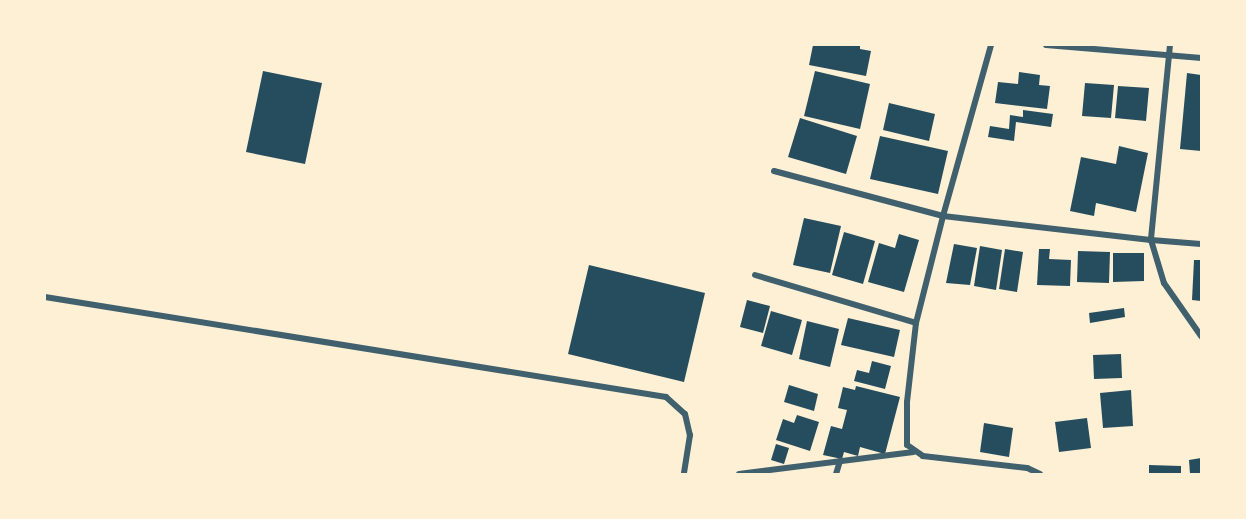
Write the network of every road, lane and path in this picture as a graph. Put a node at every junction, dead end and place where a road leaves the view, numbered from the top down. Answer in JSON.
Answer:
{"nodes":[{"id":1,"x":991,"y":45,"type":"edge"},
{"id":2,"x":1046,"y":45,"type":"edge"},
{"id":3,"x":1170,"y":45,"type":"edge"},
{"id":4,"x":1168,"y":56,"type":"junction"},
{"id":5,"x":1201,"y":58,"type":"edge"},
{"id":6,"x":774,"y":171,"type":"dead end"},
{"id":7,"x":943,"y":216,"type":"junction"},
{"id":8,"x":1151,"y":240,"type":"junction"},
{"id":9,"x":1201,"y":244,"type":"edge"},
{"id":10,"x":755,"y":276,"type":"dead end"},
{"id":11,"x":45,"y":297,"type":"edge"},
{"id":12,"x":916,"y":322,"type":"junction"},
{"id":13,"x":1201,"y":336,"type":"edge"},
{"id":14,"x":914,"y":452,"type":"junction"},
{"id":15,"x":840,"y":461,"type":"junction"},
{"id":16,"x":684,"y":474,"type":"edge"},
{"id":17,"x":739,"y":474,"type":"edge"},
{"id":18,"x":836,"y":474,"type":"edge"},
{"id":19,"x":1040,"y":474,"type":"edge"}],
"edges":[{"from":1,"to":7,"type":"street"},
{"from":2,"to":4,"type":"street"},
{"from":3,"to":4,"type":"street"},
{"from":4,"to":5,"type":"street"},
{"from":4,"to":8,"type":"street"},
{"from":6,"to":7,"type":"street"},
{"from":7,"to":8,"type":"street"},
{"from":7,"to":12,"type":"street"},
{"from":8,"to":9,"type":"street"},
{"from":8,"to":13,"type":"street"},
{"from":10,"to":12,"type":"street"},
{"from":11,"to":16,"type":"street"},
{"from":12,"to":14,"type":"street"},
{"from":14,"to":15,"type":"street"},
{"from":14,"to":19,"type":"street"},
{"from":15,"to":17,"type":"street"},
{"from":15,"to":18,"type":"street"}]}
